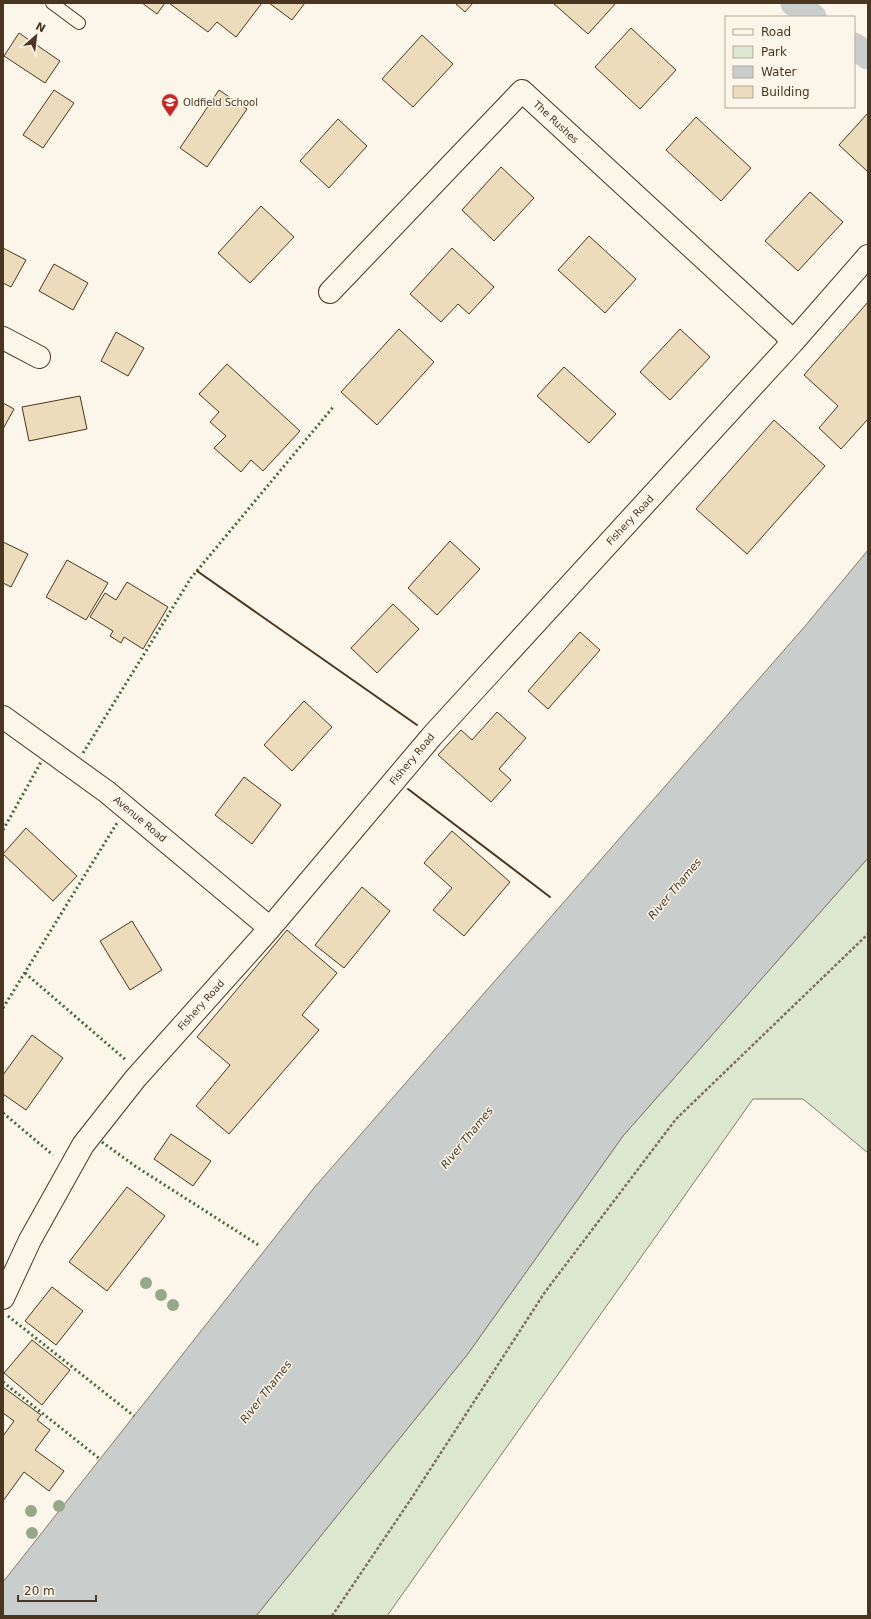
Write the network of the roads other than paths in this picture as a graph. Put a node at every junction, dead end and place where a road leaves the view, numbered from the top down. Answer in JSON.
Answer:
{"nodes":[{"id":1,"x":52,"y":3,"type":"edge"},
{"id":2,"x":79,"y":23,"type":"dead end"},
{"id":3,"x":868,"y":256,"type":"edge"},
{"id":4,"x":330,"y":292,"type":"dead end"},
{"id":5,"x":3,"y":338,"type":"edge"},
{"id":6,"x":792,"y":342,"type":"junction"},
{"id":7,"x":38,"y":357,"type":"dead end"},
{"id":8,"x":3,"y":717,"type":"edge"},
{"id":9,"x":270,"y":928,"type":"junction"},
{"id":10,"x":3,"y":1298,"type":"edge"}],
"edges":[{"from":1,"to":2,"type":"lane"},
{"from":3,"to":6,"type":"street","name":"Fishery Road"},
{"from":4,"to":6,"type":"street","name":"The Rushes"},
{"from":5,"to":7,"type":"street"},
{"from":6,"to":9,"type":"street","name":"Fishery Road"},
{"from":8,"to":9,"type":"street","name":"Avenue Road"},
{"from":9,"to":10,"type":"street","name":"Fishery Road"}]}
